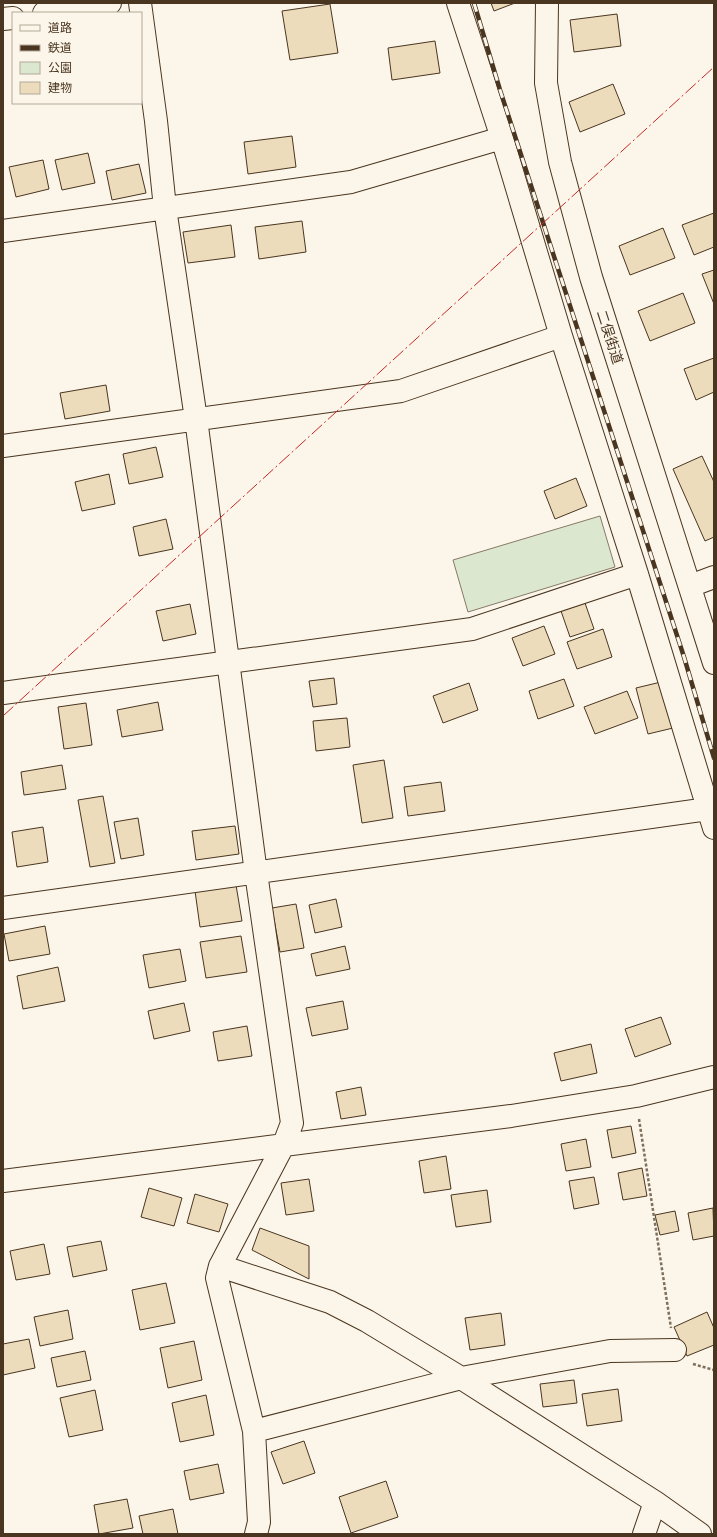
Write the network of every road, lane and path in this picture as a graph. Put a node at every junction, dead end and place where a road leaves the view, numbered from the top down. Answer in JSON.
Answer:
{"nodes":[{"id":1,"x":110,"y":3,"type":"edge"},
{"id":2,"x":458,"y":3,"type":"edge"},
{"id":3,"x":547,"y":3,"type":"edge"},
{"id":4,"x":51,"y":12,"type":"edge"},
{"id":5,"x":142,"y":18,"type":"edge"},
{"id":6,"x":502,"y":138,"type":"junction"},
{"id":7,"x":165,"y":208,"type":"junction"},
{"id":8,"x":3,"y":231,"type":"edge"},
{"id":9,"x":562,"y":336,"type":"junction"},
{"id":10,"x":196,"y":419,"type":"junction"},
{"id":11,"x":3,"y":446,"type":"edge"},
{"id":12,"x":636,"y":574,"type":"junction"},
{"id":13,"x":714,"y":577,"type":"edge"},
{"id":14,"x":690,"y":586,"type":"junction"},
{"id":15,"x":228,"y":661,"type":"junction"},
{"id":16,"x":714,"y":663,"type":"edge"},
{"id":17,"x":3,"y":693,"type":"edge"},
{"id":18,"x":711,"y":819,"type":"edge"},
{"id":19,"x":256,"y":873,"type":"junction"},
{"id":20,"x":3,"y":908,"type":"edge"},
{"id":21,"x":714,"y":1077,"type":"edge"},
{"id":22,"x":636,"y":1096,"type":"junction"},
{"id":23,"x":284,"y":1144,"type":"junction"},
{"id":24,"x":3,"y":1181,"type":"edge"},
{"id":25,"x":220,"y":1266,"type":"junction"},
{"id":26,"x":674,"y":1350,"type":"junction"},
{"id":27,"x":714,"y":1370,"type":"edge"},
{"id":28,"x":461,"y":1378,"type":"junction"},
{"id":29,"x":254,"y":1431,"type":"junction"},
{"id":30,"x":655,"y":1502,"type":"junction"},
{"id":31,"x":256,"y":1534,"type":"edge"},
{"id":32,"x":644,"y":1534,"type":"edge"},
{"id":33,"x":700,"y":1534,"type":"edge"}],
"edges":[{"from":1,"to":4,"type":"street"},
{"from":2,"to":6,"type":"street"},
{"from":3,"to":14,"type":"street","name":"二俣街道"},
{"from":5,"to":7,"type":"street"},
{"from":6,"to":7,"type":"street"},
{"from":6,"to":9,"type":"street"},
{"from":7,"to":8,"type":"street"},
{"from":7,"to":10,"type":"street"},
{"from":9,"to":10,"type":"street"},
{"from":9,"to":12,"type":"street"},
{"from":10,"to":11,"type":"street"},
{"from":10,"to":15,"type":"street"},
{"from":12,"to":15,"type":"street"},
{"from":12,"to":18,"type":"street"},
{"from":13,"to":14,"type":"street"},
{"from":14,"to":16,"type":"street","name":"二俣街道"},
{"from":15,"to":17,"type":"street"},
{"from":15,"to":19,"type":"street"},
{"from":18,"to":19,"type":"street"},
{"from":19,"to":20,"type":"street"},
{"from":19,"to":23,"type":"street"},
{"from":21,"to":22,"type":"street"},
{"from":22,"to":23,"type":"street"},
{"from":22,"to":26,"type":"path"},
{"from":23,"to":24,"type":"street"},
{"from":23,"to":25,"type":"street"},
{"from":25,"to":28,"type":"street"},
{"from":25,"to":29,"type":"street"},
{"from":26,"to":27,"type":"path"},
{"from":26,"to":28,"type":"street"},
{"from":28,"to":29,"type":"street"},
{"from":28,"to":30,"type":"street"},
{"from":29,"to":31,"type":"street"},
{"from":30,"to":32,"type":"street"},
{"from":30,"to":33,"type":"street"}]}
